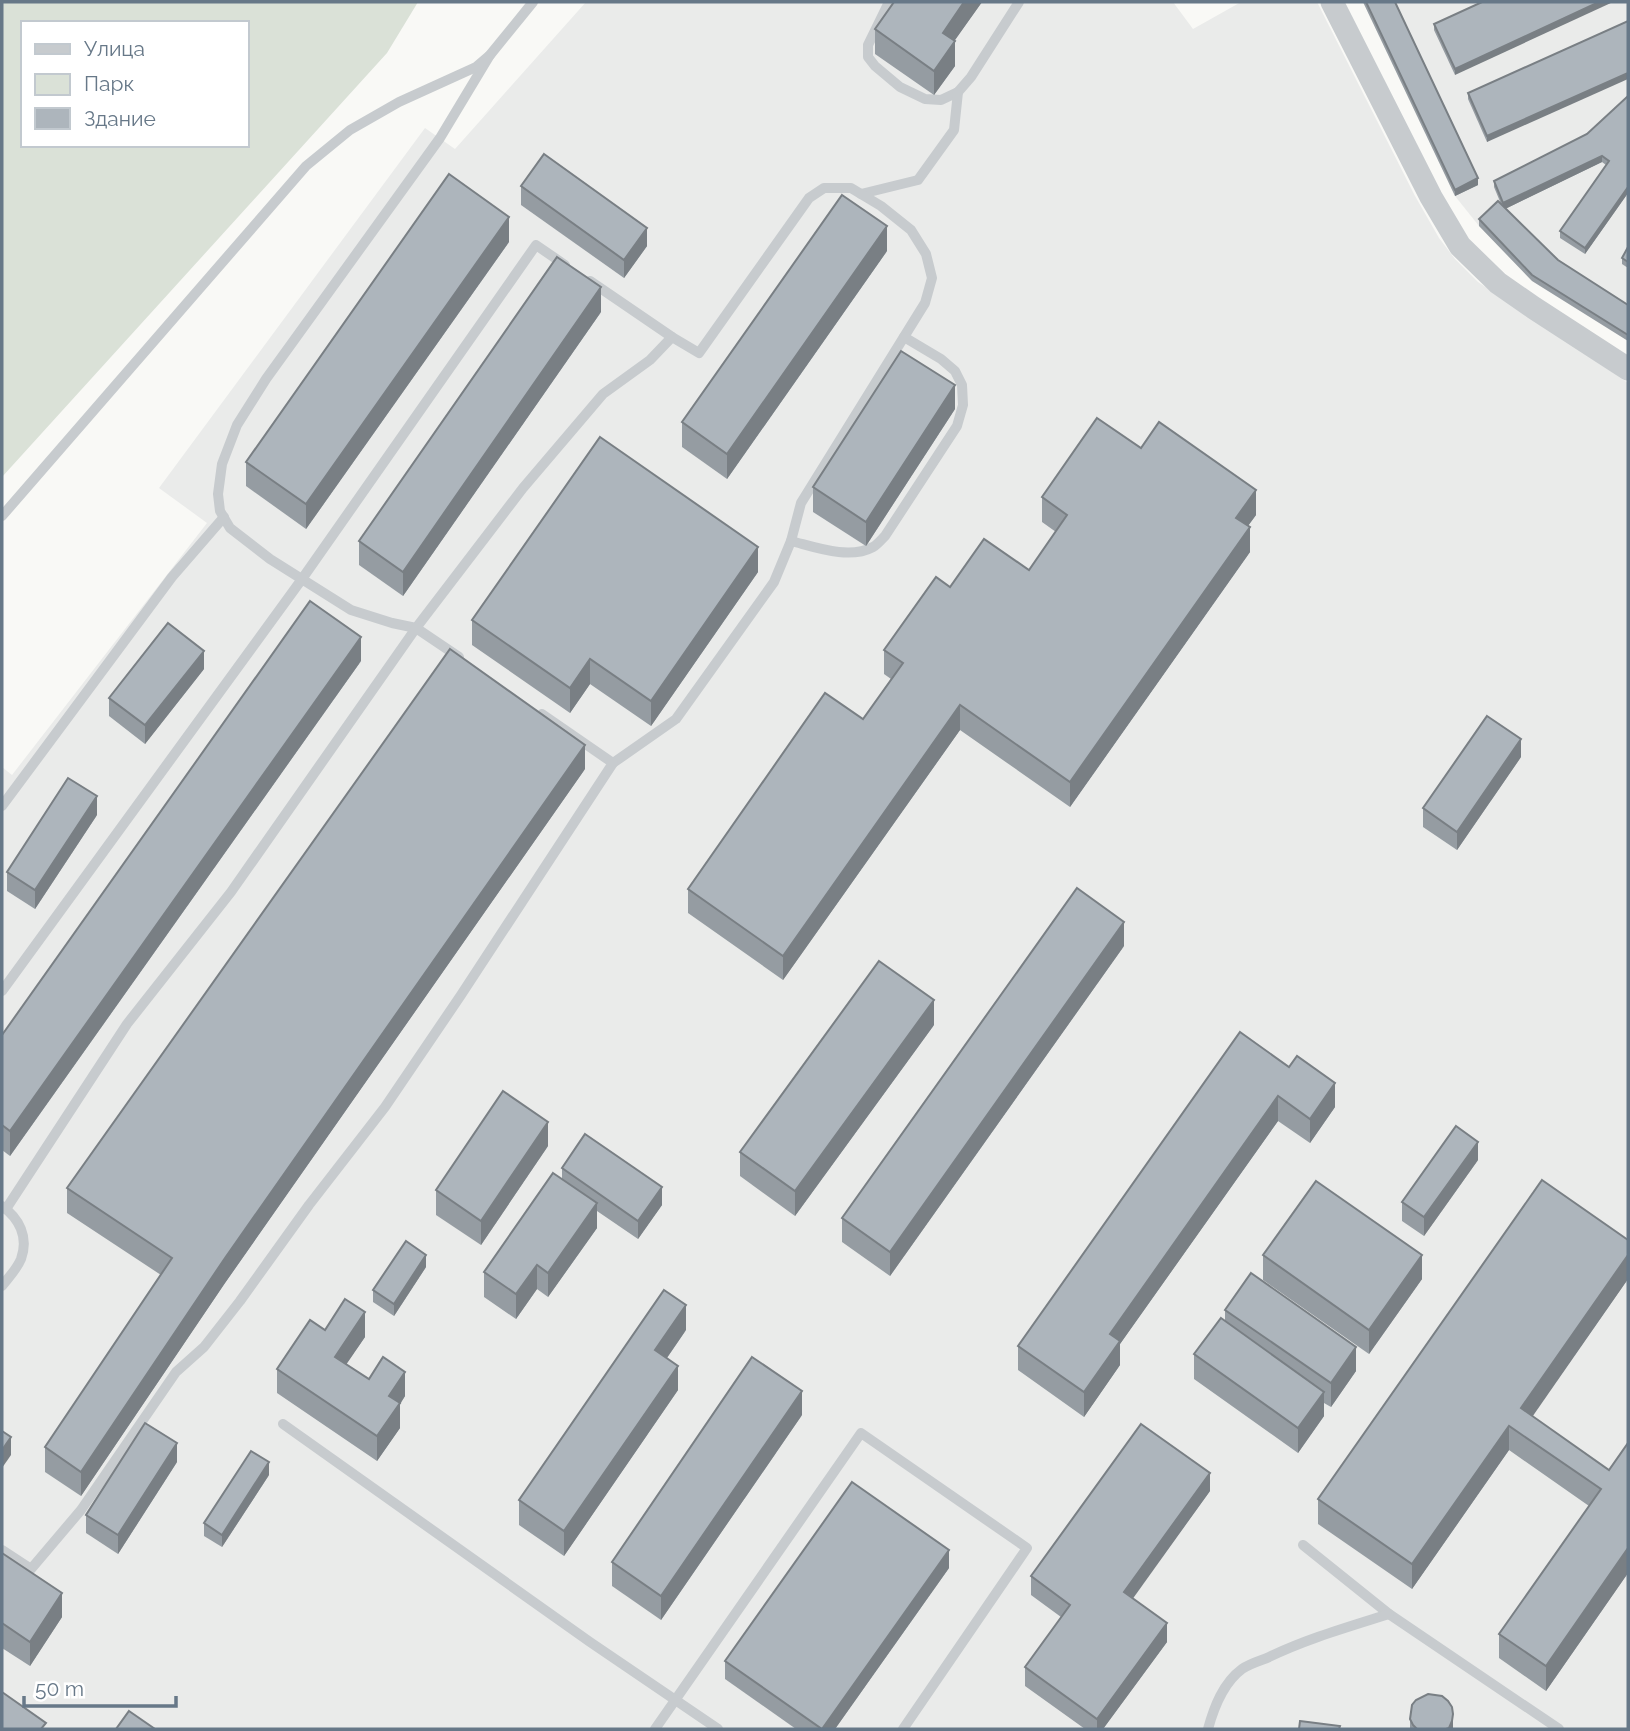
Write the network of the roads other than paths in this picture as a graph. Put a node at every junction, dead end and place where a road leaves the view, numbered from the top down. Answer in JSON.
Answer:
{"nodes":[{"id":1,"x":533,"y":2,"type":"edge"},
{"id":2,"x":889,"y":2,"type":"edge"},
{"id":3,"x":1019,"y":2,"type":"edge"},
{"id":4,"x":1332,"y":2,"type":"edge"},
{"id":5,"x":490,"y":55,"type":"junction"},
{"id":6,"x":958,"y":92,"type":"junction"},
{"id":7,"x":861,"y":194,"type":"junction"},
{"id":8,"x":570,"y":268,"type":"edge"},
{"id":9,"x":582,"y":276,"type":"edge"},
{"id":10,"x":672,"y":337,"type":"junction"},
{"id":11,"x":904,"y":337,"type":"junction"},
{"id":12,"x":1628,"y":369,"type":"edge"},
{"id":13,"x":2,"y":516,"type":"edge"},
{"id":14,"x":224,"y":517,"type":"junction"},
{"id":15,"x":791,"y":541,"type":"junction"},
{"id":16,"x":302,"y":579,"type":"junction"},
{"id":17,"x":416,"y":628,"type":"junction"},
{"id":18,"x":471,"y":665,"type":"edge"},
{"id":19,"x":536,"y":710,"type":"edge"},
{"id":20,"x":613,"y":763,"type":"junction"},
{"id":21,"x":2,"y":806,"type":"edge"},
{"id":22,"x":2,"y":991,"type":"edge"},
{"id":23,"x":4,"y":1207,"type":"edge"},
{"id":24,"x":2,"y":1286,"type":"edge"},
{"id":25,"x":283,"y":1424,"type":"dead end"},
{"id":26,"x":1303,"y":1545,"type":"dead end"},
{"id":27,"x":2,"y":1550,"type":"edge"},
{"id":28,"x":1389,"y":1614,"type":"junction"},
{"id":29,"x":675,"y":1700,"type":"junction"},
{"id":30,"x":655,"y":1729,"type":"edge"},
{"id":31,"x":718,"y":1729,"type":"edge"},
{"id":32,"x":903,"y":1729,"type":"edge"},
{"id":33,"x":1208,"y":1729,"type":"edge"},
{"id":34,"x":1559,"y":1729,"type":"edge"}],
"edges":[{"from":1,"to":5,"type":"lane"},
{"from":2,"to":6,"type":"lane"},
{"from":3,"to":6,"type":"lane"},
{"from":4,"to":12,"type":"street"},
{"from":5,"to":13,"type":"lane"},
{"from":5,"to":14,"type":"lane"},
{"from":6,"to":7,"type":"lane"},
{"from":7,"to":10,"type":"lane"},
{"from":7,"to":11,"type":"lane"},
{"from":8,"to":16,"type":"lane"},
{"from":9,"to":10,"type":"lane"},
{"from":10,"to":17,"type":"lane"},
{"from":11,"to":15,"type":"lane"},
{"from":11,"to":15,"type":"lane"},
{"from":14,"to":16,"type":"lane"},
{"from":14,"to":21,"type":"lane"},
{"from":15,"to":20,"type":"lane"},
{"from":16,"to":17,"type":"lane"},
{"from":16,"to":22,"type":"lane"},
{"from":17,"to":18,"type":"lane"},
{"from":17,"to":23,"type":"lane"},
{"from":19,"to":20,"type":"lane"},
{"from":20,"to":27,"type":"lane"},
{"from":23,"to":24,"type":"lane"},
{"from":25,"to":29,"type":"lane"},
{"from":26,"to":28,"type":"lane"},
{"from":28,"to":33,"type":"lane"},
{"from":28,"to":34,"type":"lane"},
{"from":29,"to":30,"type":"lane"},
{"from":29,"to":31,"type":"lane"},
{"from":29,"to":32,"type":"lane"}]}
